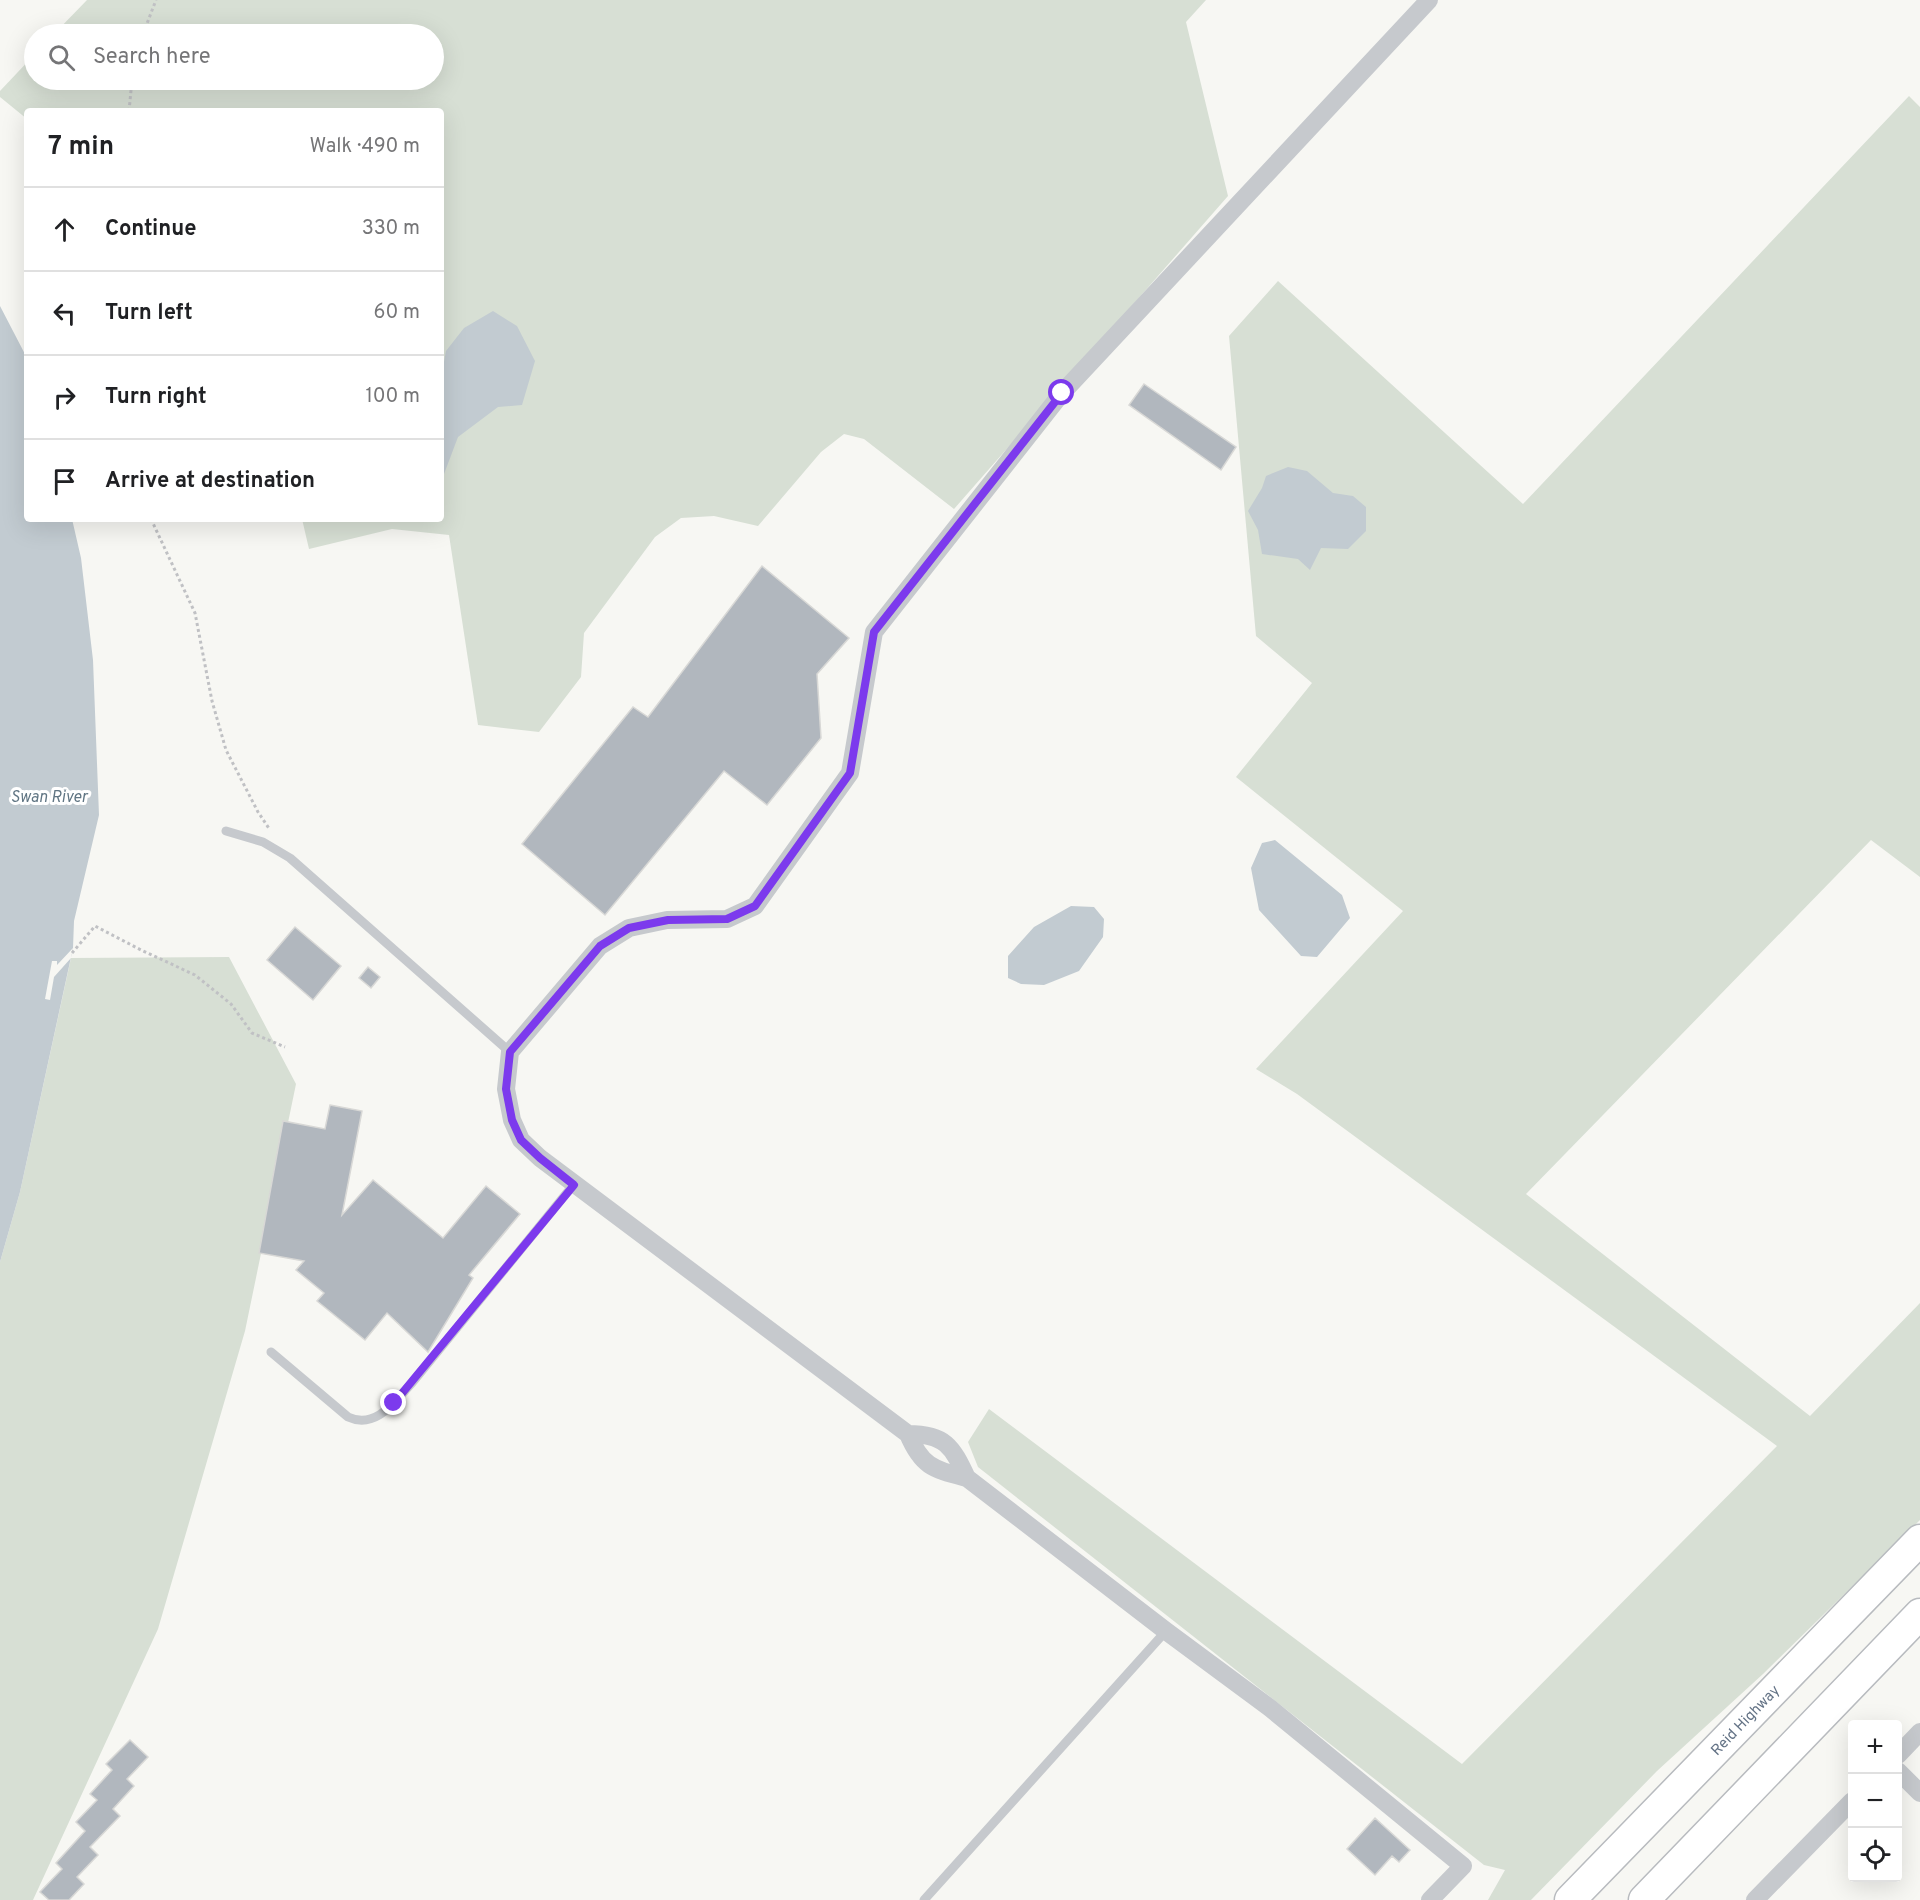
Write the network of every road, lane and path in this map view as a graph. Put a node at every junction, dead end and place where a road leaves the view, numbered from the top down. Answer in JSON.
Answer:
{"nodes":[{"id":1,"x":156,"y":0,"type":"edge"},
{"id":2,"x":1429,"y":0,"type":"edge"},
{"id":3,"x":147,"y":24,"type":"edge"},
{"id":4,"x":131,"y":90,"type":"edge"},
{"id":5,"x":129,"y":108,"type":"edge"},
{"id":6,"x":152,"y":522,"type":"edge"},
{"id":7,"x":226,"y":831,"type":"dead end"},
{"id":8,"x":290,"y":858,"type":"junction"},
{"id":9,"x":72,"y":953,"type":"dead end"},
{"id":10,"x":285,"y":1047,"type":"dead end"},
{"id":11,"x":510,"y":1052,"type":"junction"},
{"id":12,"x":574,"y":1185,"type":"junction"},
{"id":13,"x":271,"y":1353,"type":"dead end"},
{"id":14,"x":908,"y":1434,"type":"junction"},
{"id":15,"x":967,"y":1478,"type":"junction"},
{"id":16,"x":1920,"y":1540,"type":"edge"},
{"id":17,"x":1920,"y":1614,"type":"edge"},
{"id":18,"x":1166,"y":1631,"type":"junction"},
{"id":19,"x":1920,"y":1732,"type":"edge"},
{"id":20,"x":1902,"y":1751,"type":"edge"},
{"id":21,"x":1900,"y":1774,"type":"edge"},
{"id":22,"x":1920,"y":1793,"type":"edge"},
{"id":23,"x":1848,"y":1805,"type":"edge"},
{"id":24,"x":924,"y":1900,"type":"edge"},
{"id":25,"x":1430,"y":1900,"type":"edge"},
{"id":26,"x":1570,"y":1900,"type":"edge"},
{"id":27,"x":1644,"y":1900,"type":"edge"},
{"id":28,"x":1755,"y":1900,"type":"edge"}],
"edges":[{"from":1,"to":3,"type":"path"},
{"from":2,"to":11,"type":"street"},
{"from":4,"to":5,"type":"path"},
{"from":6,"to":8,"type":"path"},
{"from":7,"to":8,"type":"lane"},
{"from":8,"to":11,"type":"lane"},
{"from":9,"to":10,"type":"path"},
{"from":11,"to":12,"type":"street"},
{"from":12,"to":13,"type":"lane"},
{"from":12,"to":14,"type":"street"},
{"from":14,"to":15,"type":"street"},
{"from":14,"to":15,"type":"street"},
{"from":15,"to":18,"type":"street"},
{"from":16,"to":26,"type":"highway","name":"Reid Highway"},
{"from":17,"to":27,"type":"highway"},
{"from":18,"to":24,"type":"lane"},
{"from":18,"to":25,"type":"street"},
{"from":19,"to":20,"type":"street"},
{"from":21,"to":22,"type":"street"},
{"from":23,"to":28,"type":"street"}]}
